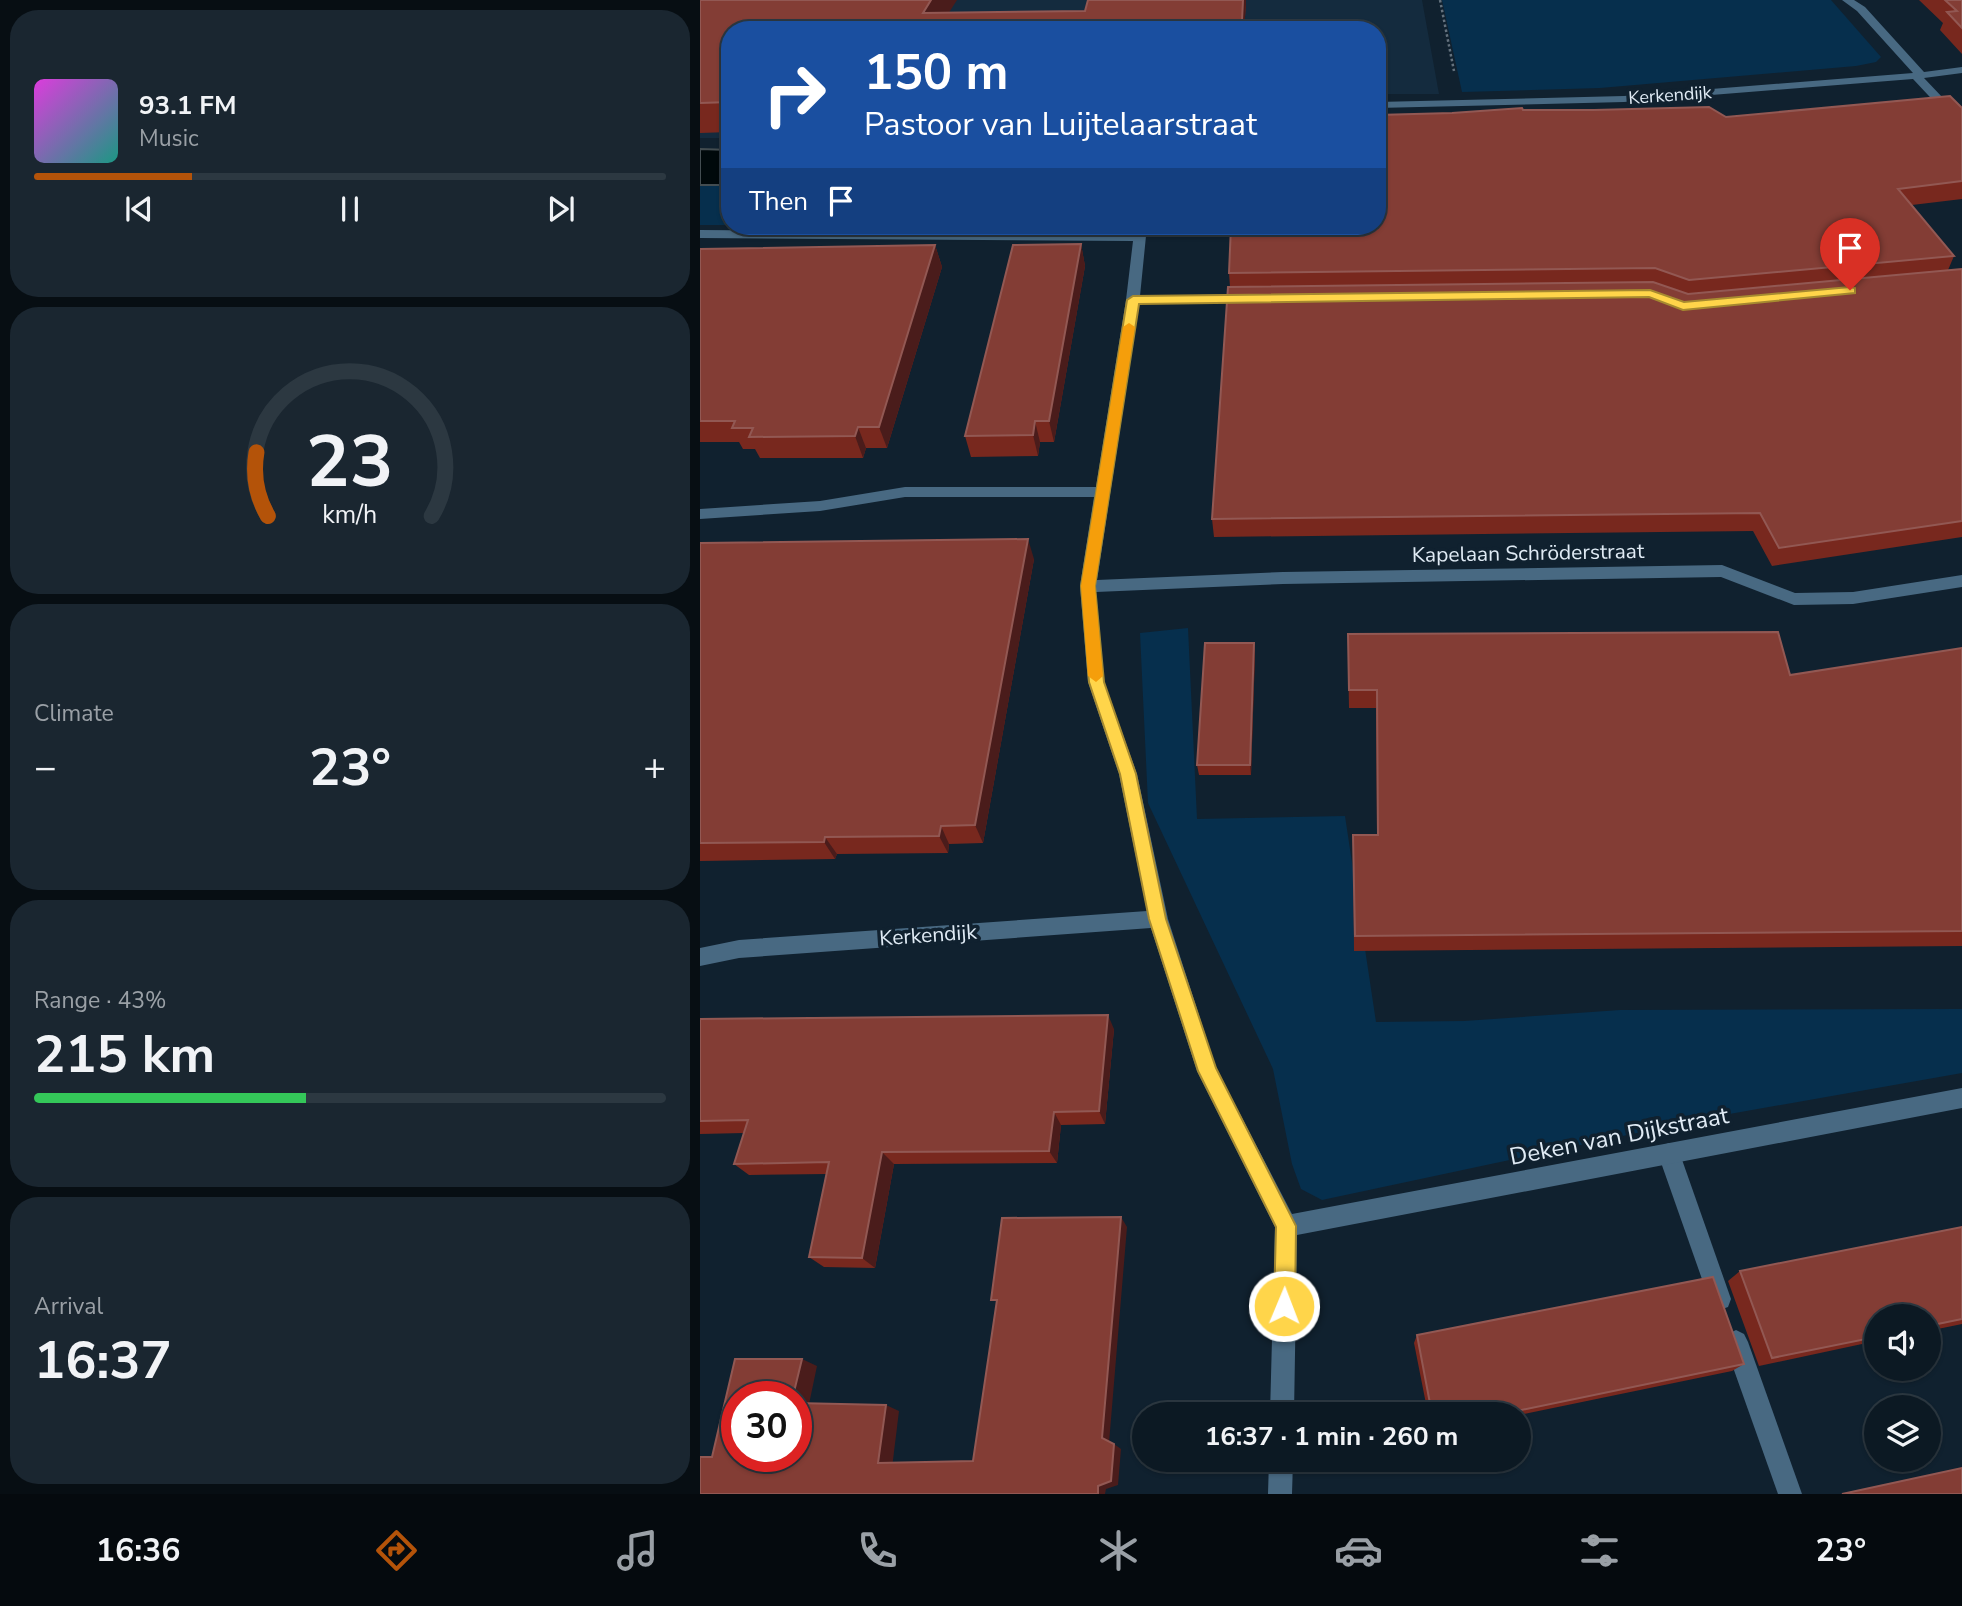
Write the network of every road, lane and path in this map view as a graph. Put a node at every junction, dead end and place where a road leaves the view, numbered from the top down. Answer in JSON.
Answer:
{"nodes":[{"id":1,"x":1440,"y":0,"type":"edge"},
{"id":2,"x":1847,"y":0,"type":"edge"},
{"id":3,"x":1962,"y":70,"type":"edge"},
{"id":4,"x":1918,"y":75,"type":"junction"},
{"id":5,"x":1460,"y":103,"type":"junction"},
{"id":6,"x":1386,"y":104,"type":"edge"},
{"id":7,"x":1962,"y":125,"type":"edge"},
{"id":8,"x":700,"y":234,"type":"edge"},
{"id":9,"x":721,"y":234,"type":"edge"},
{"id":10,"x":1140,"y":235,"type":"edge"},
{"id":11,"x":1269,"y":297,"type":"edge"},
{"id":12,"x":1133,"y":300,"type":"junction"},
{"id":13,"x":1101,"y":492,"type":"junction"},
{"id":14,"x":700,"y":513,"type":"edge"},
{"id":15,"x":1962,"y":581,"type":"edge"},
{"id":16,"x":1088,"y":586,"type":"junction"},
{"id":17,"x":1158,"y":919,"type":"junction"},
{"id":18,"x":700,"y":957,"type":"edge"},
{"id":19,"x":1962,"y":1098,"type":"edge"},
{"id":20,"x":1669,"y":1154,"type":"junction"},
{"id":21,"x":1286,"y":1226,"type":"junction"},
{"id":22,"x":1282,"y":1402,"type":"edge"},
{"id":23,"x":1281,"y":1472,"type":"edge"},
{"id":24,"x":1280,"y":1494,"type":"edge"},
{"id":25,"x":1790,"y":1494,"type":"edge"}],
"edges":[{"from":1,"to":5,"type":"path"},
{"from":2,"to":4,"type":"street"},
{"from":3,"to":4,"type":"street","name":"Kerkendijk"},
{"from":4,"to":5,"type":"street","name":"Kerkendijk"},
{"from":4,"to":7,"type":"street"},
{"from":5,"to":6,"type":"street","name":"Kerkendijk"},
{"from":8,"to":9,"type":"street"},
{"from":10,"to":12,"type":"street"},
{"from":11,"to":12,"type":"street"},
{"from":12,"to":13,"type":"street"},
{"from":13,"to":14,"type":"street"},
{"from":13,"to":16,"type":"street"},
{"from":15,"to":16,"type":"street","name":"Kapelaan Schröderstraat"},
{"from":16,"to":17,"type":"street"},
{"from":17,"to":18,"type":"street","name":"Kerkendijk"},
{"from":17,"to":21,"type":"street"},
{"from":19,"to":20,"type":"street","name":"Deken van Dijkstraat"},
{"from":20,"to":21,"type":"street","name":"Deken van Dijkstraat"},
{"from":20,"to":25,"type":"street"},
{"from":21,"to":22,"type":"street"},
{"from":23,"to":24,"type":"street"}]}
